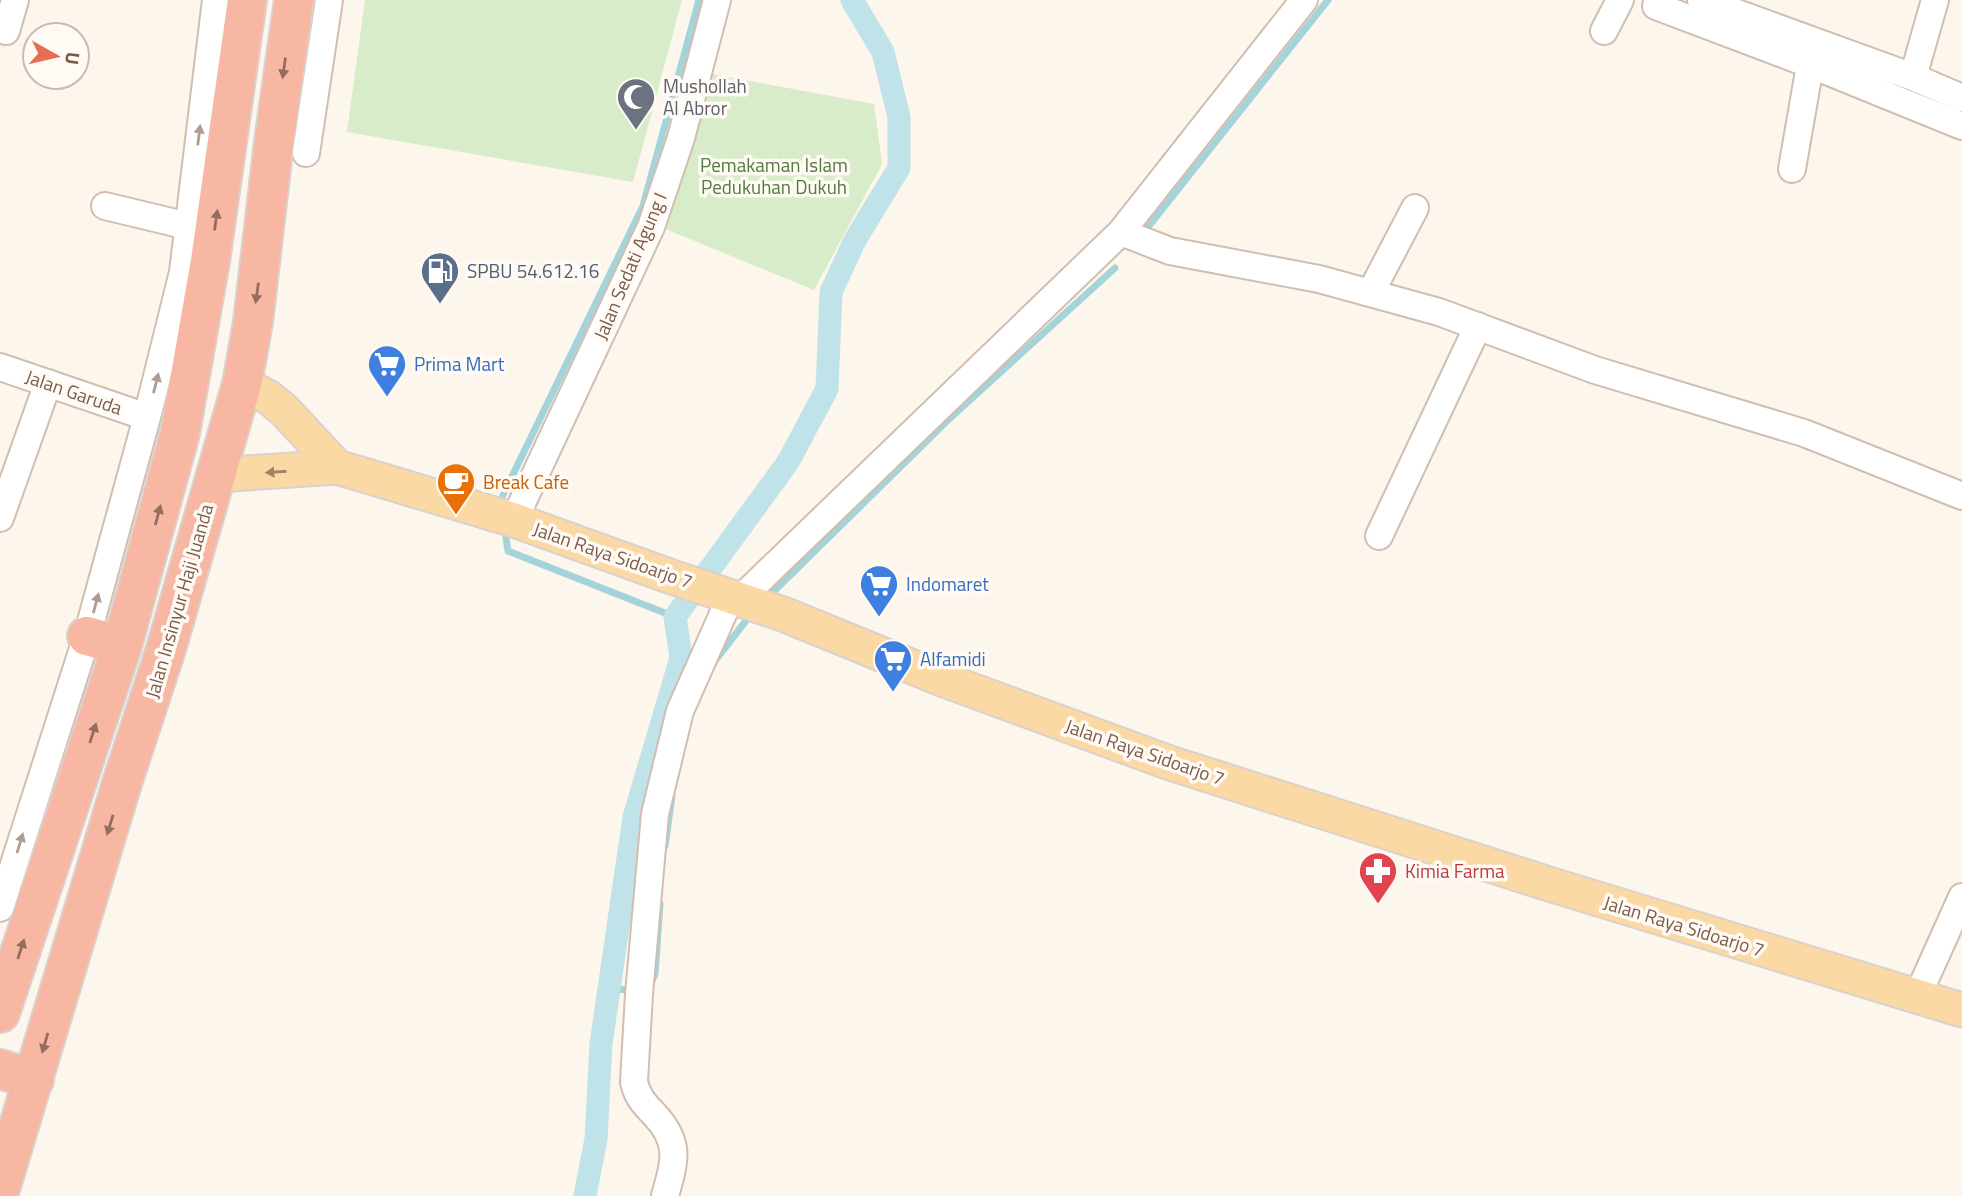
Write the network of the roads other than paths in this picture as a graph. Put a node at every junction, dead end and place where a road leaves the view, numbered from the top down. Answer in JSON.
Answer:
{"nodes":[{"id":1,"x":15,"y":0,"type":"edge"},
{"id":2,"x":216,"y":0,"type":"edge"},
{"id":3,"x":247,"y":0,"type":"edge"},
{"id":4,"x":294,"y":0,"type":"edge"},
{"id":5,"x":329,"y":0,"type":"edge"},
{"id":6,"x":717,"y":0,"type":"edge"},
{"id":7,"x":1304,"y":0,"type":"edge"},
{"id":8,"x":1620,"y":0,"type":"edge"},
{"id":9,"x":1701,"y":0,"type":"edge"},
{"id":10,"x":1935,"y":0,"type":"edge"},
{"id":11,"x":1656,"y":6,"type":"dead end"},
{"id":12,"x":6,"y":31,"type":"dead end"},
{"id":13,"x":1604,"y":31,"type":"dead end"},
{"id":14,"x":1812,"y":65,"type":"junction"},
{"id":15,"x":1913,"y":77,"type":"junction"},
{"id":16,"x":1962,"y":99,"type":"edge"},
{"id":17,"x":1962,"y":126,"type":"edge"},
{"id":18,"x":306,"y":153,"type":"dead end"},
{"id":19,"x":1792,"y":169,"type":"dead end"},
{"id":20,"x":105,"y":205,"type":"dead end"},
{"id":21,"x":1415,"y":208,"type":"dead end"},
{"id":22,"x":188,"y":226,"type":"junction"},
{"id":23,"x":1121,"y":232,"type":"junction"},
{"id":24,"x":197,"y":266,"type":"junction"},
{"id":25,"x":1371,"y":292,"type":"junction"},
{"id":26,"x":1478,"y":326,"type":"junction"},
{"id":27,"x":0,"y":368,"type":"edge"},
{"id":28,"x":48,"y":383,"type":"junction"},
{"id":29,"x":242,"y":384,"type":"junction"},
{"id":30,"x":148,"y":417,"type":"junction"},
{"id":31,"x":337,"y":467,"type":"junction"},
{"id":32,"x":216,"y":475,"type":"junction"},
{"id":33,"x":1962,"y":496,"type":"edge"},
{"id":34,"x":0,"y":518,"type":"edge"},
{"id":35,"x":514,"y":520,"type":"junction"},
{"id":36,"x":1379,"y":536,"type":"dead end"},
{"id":37,"x":734,"y":597,"type":"junction"},
{"id":38,"x":104,"y":641,"type":"junction"},
{"id":39,"x":1962,"y":897,"type":"edge"},
{"id":40,"x":0,"y":908,"type":"edge"},
{"id":41,"x":1917,"y":997,"type":"junction"},
{"id":42,"x":1962,"y":1010,"type":"edge"},
{"id":43,"x":0,"y":1013,"type":"edge"},
{"id":44,"x":17,"y":1075,"type":"edge"},
{"id":45,"x":0,"y":1189,"type":"edge"},
{"id":46,"x":665,"y":1196,"type":"edge"}],
"edges":[{"from":1,"to":12,"type":"street"},
{"from":22,"to":2,"type":"street","one_way":true},
{"from":24,"to":3,"type":"highway","one_way":true},
{"from":4,"to":29,"type":"highway","name":"Jalan Insinyur Haji Juanda","one_way":true},
{"from":5,"to":18,"type":"street"},
{"from":6,"to":35,"type":"street","name":"Jalan Sedati Agung I"},
{"from":7,"to":23,"type":"street"},
{"from":8,"to":13,"type":"street"},
{"from":9,"to":15,"type":"street"},
{"from":10,"to":15,"type":"street"},
{"from":11,"to":14,"type":"street"},
{"from":14,"to":17,"type":"street"},
{"from":14,"to":19,"type":"street"},
{"from":15,"to":16,"type":"street"},
{"from":20,"to":22,"type":"street"},
{"from":21,"to":25,"type":"street"},
{"from":22,"to":24,"type":"street"},
{"from":23,"to":25,"type":"street"},
{"from":23,"to":37,"type":"street"},
{"from":30,"to":24,"type":"street","one_way":true},
{"from":38,"to":24,"type":"highway","one_way":true},
{"from":25,"to":26,"type":"street"},
{"from":26,"to":33,"type":"street"},
{"from":26,"to":36,"type":"street"},
{"from":27,"to":28,"type":"street","name":"Jalan Garuda"},
{"from":28,"to":30,"type":"street","name":"Jalan Garuda"},
{"from":28,"to":34,"type":"street"},
{"from":29,"to":31,"type":"main road"},
{"from":29,"to":32,"type":"highway","name":"Jalan Insinyur Haji Juanda"},
{"from":38,"to":30,"type":"street","one_way":true},
{"from":31,"to":32,"type":"main road","name":"Jalan Raya Sidoarjo 7","one_way":true},
{"from":31,"to":35,"type":"main road","name":"Jalan Raya Sidoarjo 7"},
{"from":32,"to":44,"type":"highway","name":"Jalan Insinyur Haji Juanda","one_way":true},
{"from":35,"to":37,"type":"main road","name":"Jalan Raya Sidoarjo 7"},
{"from":37,"to":41,"type":"main road","name":"Jalan Raya Sidoarjo 7"},
{"from":37,"to":46,"type":"street"},
{"from":40,"to":38,"type":"street","one_way":true},
{"from":43,"to":38,"type":"highway","one_way":true},
{"from":39,"to":41,"type":"street"},
{"from":41,"to":42,"type":"main road","name":"Jalan Raya Sidoarjo 7"},
{"from":44,"to":45,"type":"highway","name":"Jalan Insinyur Haji Juanda"}]}
